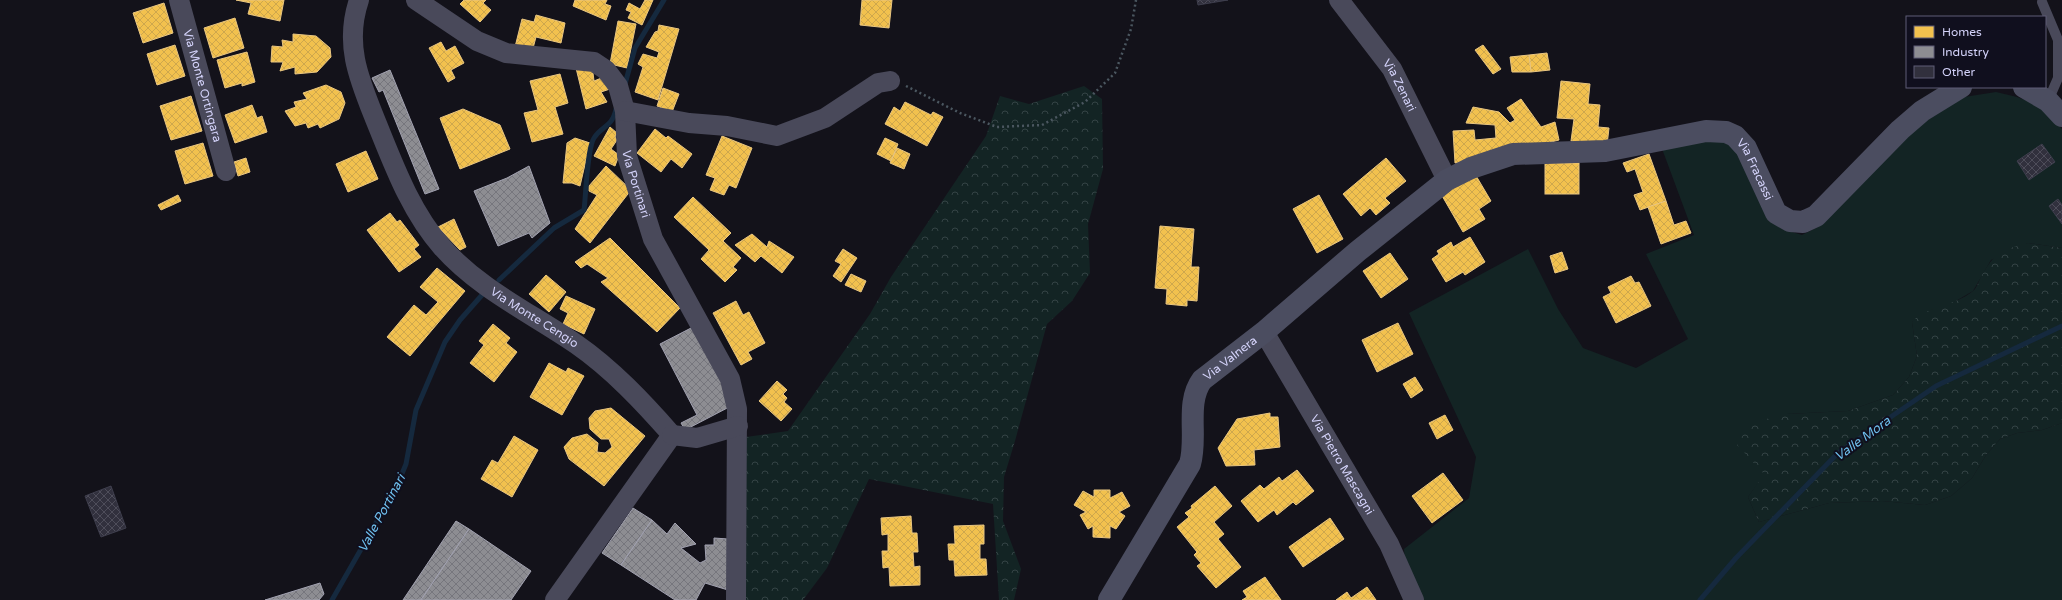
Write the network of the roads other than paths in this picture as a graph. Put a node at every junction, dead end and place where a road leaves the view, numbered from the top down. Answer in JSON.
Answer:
{"nodes":[{"id":1,"x":180,"y":0,"type":"edge"},
{"id":2,"x":358,"y":0,"type":"edge"},
{"id":3,"x":416,"y":0,"type":"edge"},
{"id":4,"x":1339,"y":0,"type":"edge"},
{"id":5,"x":2042,"y":2,"type":"dead end"},
{"id":6,"x":890,"y":81,"type":"road end"},
{"id":7,"x":1959,"y":88,"type":"edge"},
{"id":8,"x":2025,"y":88,"type":"edge"},
{"id":9,"x":2055,"y":109,"type":"edge"},
{"id":10,"x":625,"y":111,"type":"junction"},
{"id":11,"x":226,"y":171,"type":"dead end"},
{"id":12,"x":1446,"y":180,"type":"junction"},
{"id":13,"x":1264,"y":332,"type":"junction"},
{"id":14,"x":738,"y":426,"type":"junction"},
{"id":15,"x":672,"y":435,"type":"junction"},
{"id":16,"x":555,"y":600,"type":"edge"},
{"id":17,"x":736,"y":600,"type":"edge"},
{"id":18,"x":1109,"y":600,"type":"edge"},
{"id":19,"x":1414,"y":600,"type":"edge"}],
"edges":[{"from":1,"to":11,"type":"street","name":"Via Monte Ortingara"},
{"from":2,"to":15,"type":"street","name":"Via Monte Cengio"},
{"from":3,"to":10,"type":"street","name":"Via Portinari"},
{"from":4,"to":12,"type":"street","name":"Via Zenari"},
{"from":5,"to":9,"type":"lane"},
{"from":6,"to":10,"type":"street"},
{"from":7,"to":12,"type":"street","name":"Via Fracassi"},
{"from":8,"to":9,"type":"street"},
{"from":10,"to":14,"type":"street","name":"Via Portinari"},
{"from":12,"to":13,"type":"street","name":"Via Valnera"},
{"from":13,"to":18,"type":"street","name":"Via Valnera"},
{"from":13,"to":19,"type":"street","name":"Via Pietro Mascagni"},
{"from":14,"to":15,"type":"street"},
{"from":14,"to":17,"type":"street","name":"Via Portinari"},
{"from":15,"to":16,"type":"street"}]}
